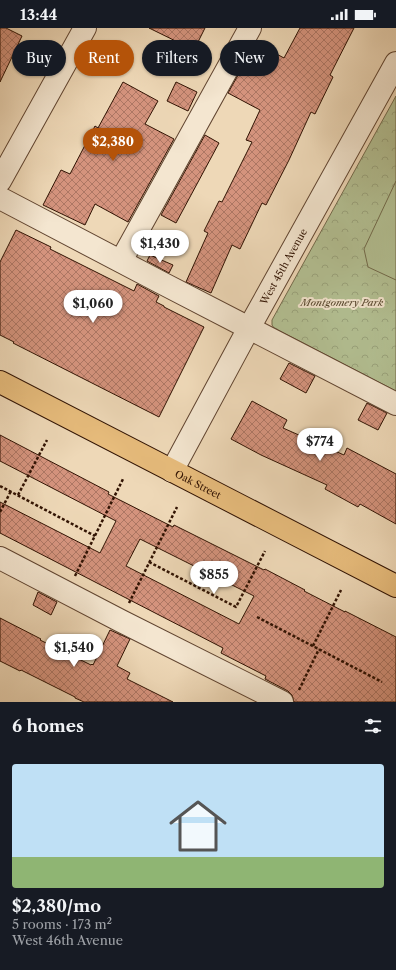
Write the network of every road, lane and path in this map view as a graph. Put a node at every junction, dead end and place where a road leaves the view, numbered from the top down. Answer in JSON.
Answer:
{"nodes":[{"id":1,"x":85,"y":28,"type":"edge"},
{"id":2,"x":250,"y":28,"type":"edge"},
{"id":3,"x":396,"y":64,"type":"edge"},
{"id":4,"x":0,"y":180,"type":"edge"},
{"id":5,"x":0,"y":198,"type":"edge"},
{"id":6,"x":121,"y":261,"type":"junction"},
{"id":7,"x":249,"y":328,"type":"junction"},
{"id":8,"x":0,"y":382,"type":"edge"},
{"id":9,"x":396,"y":404,"type":"edge"},
{"id":10,"x":47,"y":440,"type":"dead end"},
{"id":11,"x":172,"y":471,"type":"junction"},
{"id":12,"x":123,"y":479,"type":"dead end"},
{"id":13,"x":0,"y":486,"type":"edge"},
{"id":14,"x":11,"y":491,"type":"junction"},
{"id":15,"x":18,"y":495,"type":"junction"},
{"id":16,"x":177,"y":506,"type":"dead end"},
{"id":17,"x":0,"y":512,"type":"edge"},
{"id":18,"x":95,"y":536,"type":"junction"},
{"id":19,"x":264,"y":551,"type":"dead end"},
{"id":20,"x":0,"y":558,"type":"edge"},
{"id":21,"x":149,"y":562,"type":"junction"},
{"id":22,"x":396,"y":586,"type":"edge"},
{"id":23,"x":341,"y":590,"type":"dead end"},
{"id":24,"x":67,"y":593,"type":"junction"},
{"id":25,"x":257,"y":617,"type":"dead end"},
{"id":26,"x":121,"y":621,"type":"junction"},
{"id":27,"x":313,"y":646,"type":"junction"},
{"id":28,"x":319,"y":649,"type":"junction"},
{"id":29,"x":382,"y":682,"type":"dead end"},
{"id":30,"x":289,"y":699,"type":"edge"}],
"edges":[{"from":1,"to":4,"type":"street"},
{"from":2,"to":6,"type":"street"},
{"from":3,"to":7,"type":"street","name":"West 45th Avenue"},
{"from":5,"to":6,"type":"street"},
{"from":6,"to":7,"type":"street"},
{"from":7,"to":9,"type":"street"},
{"from":7,"to":11,"type":"street","name":"West 45th Avenue"},
{"from":8,"to":11,"type":"main road","name":"Oak Street"},
{"from":10,"to":15,"type":"path"},
{"from":11,"to":22,"type":"main road","name":"Oak Street"},
{"from":12,"to":18,"type":"path"},
{"from":13,"to":14,"type":"path"},
{"from":14,"to":15,"type":"path"},
{"from":14,"to":17,"type":"path"},
{"from":15,"to":18,"type":"path"},
{"from":16,"to":21,"type":"path"},
{"from":18,"to":24,"type":"path"},
{"from":19,"to":21,"type":"path"},
{"from":20,"to":24,"type":"street"},
{"from":21,"to":26,"type":"path"},
{"from":23,"to":27,"type":"path"},
{"from":24,"to":26,"type":"street"},
{"from":25,"to":27,"type":"path"},
{"from":26,"to":30,"type":"street"},
{"from":27,"to":28,"type":"path"},
{"from":28,"to":29,"type":"path"},
{"from":28,"to":30,"type":"path"}]}
